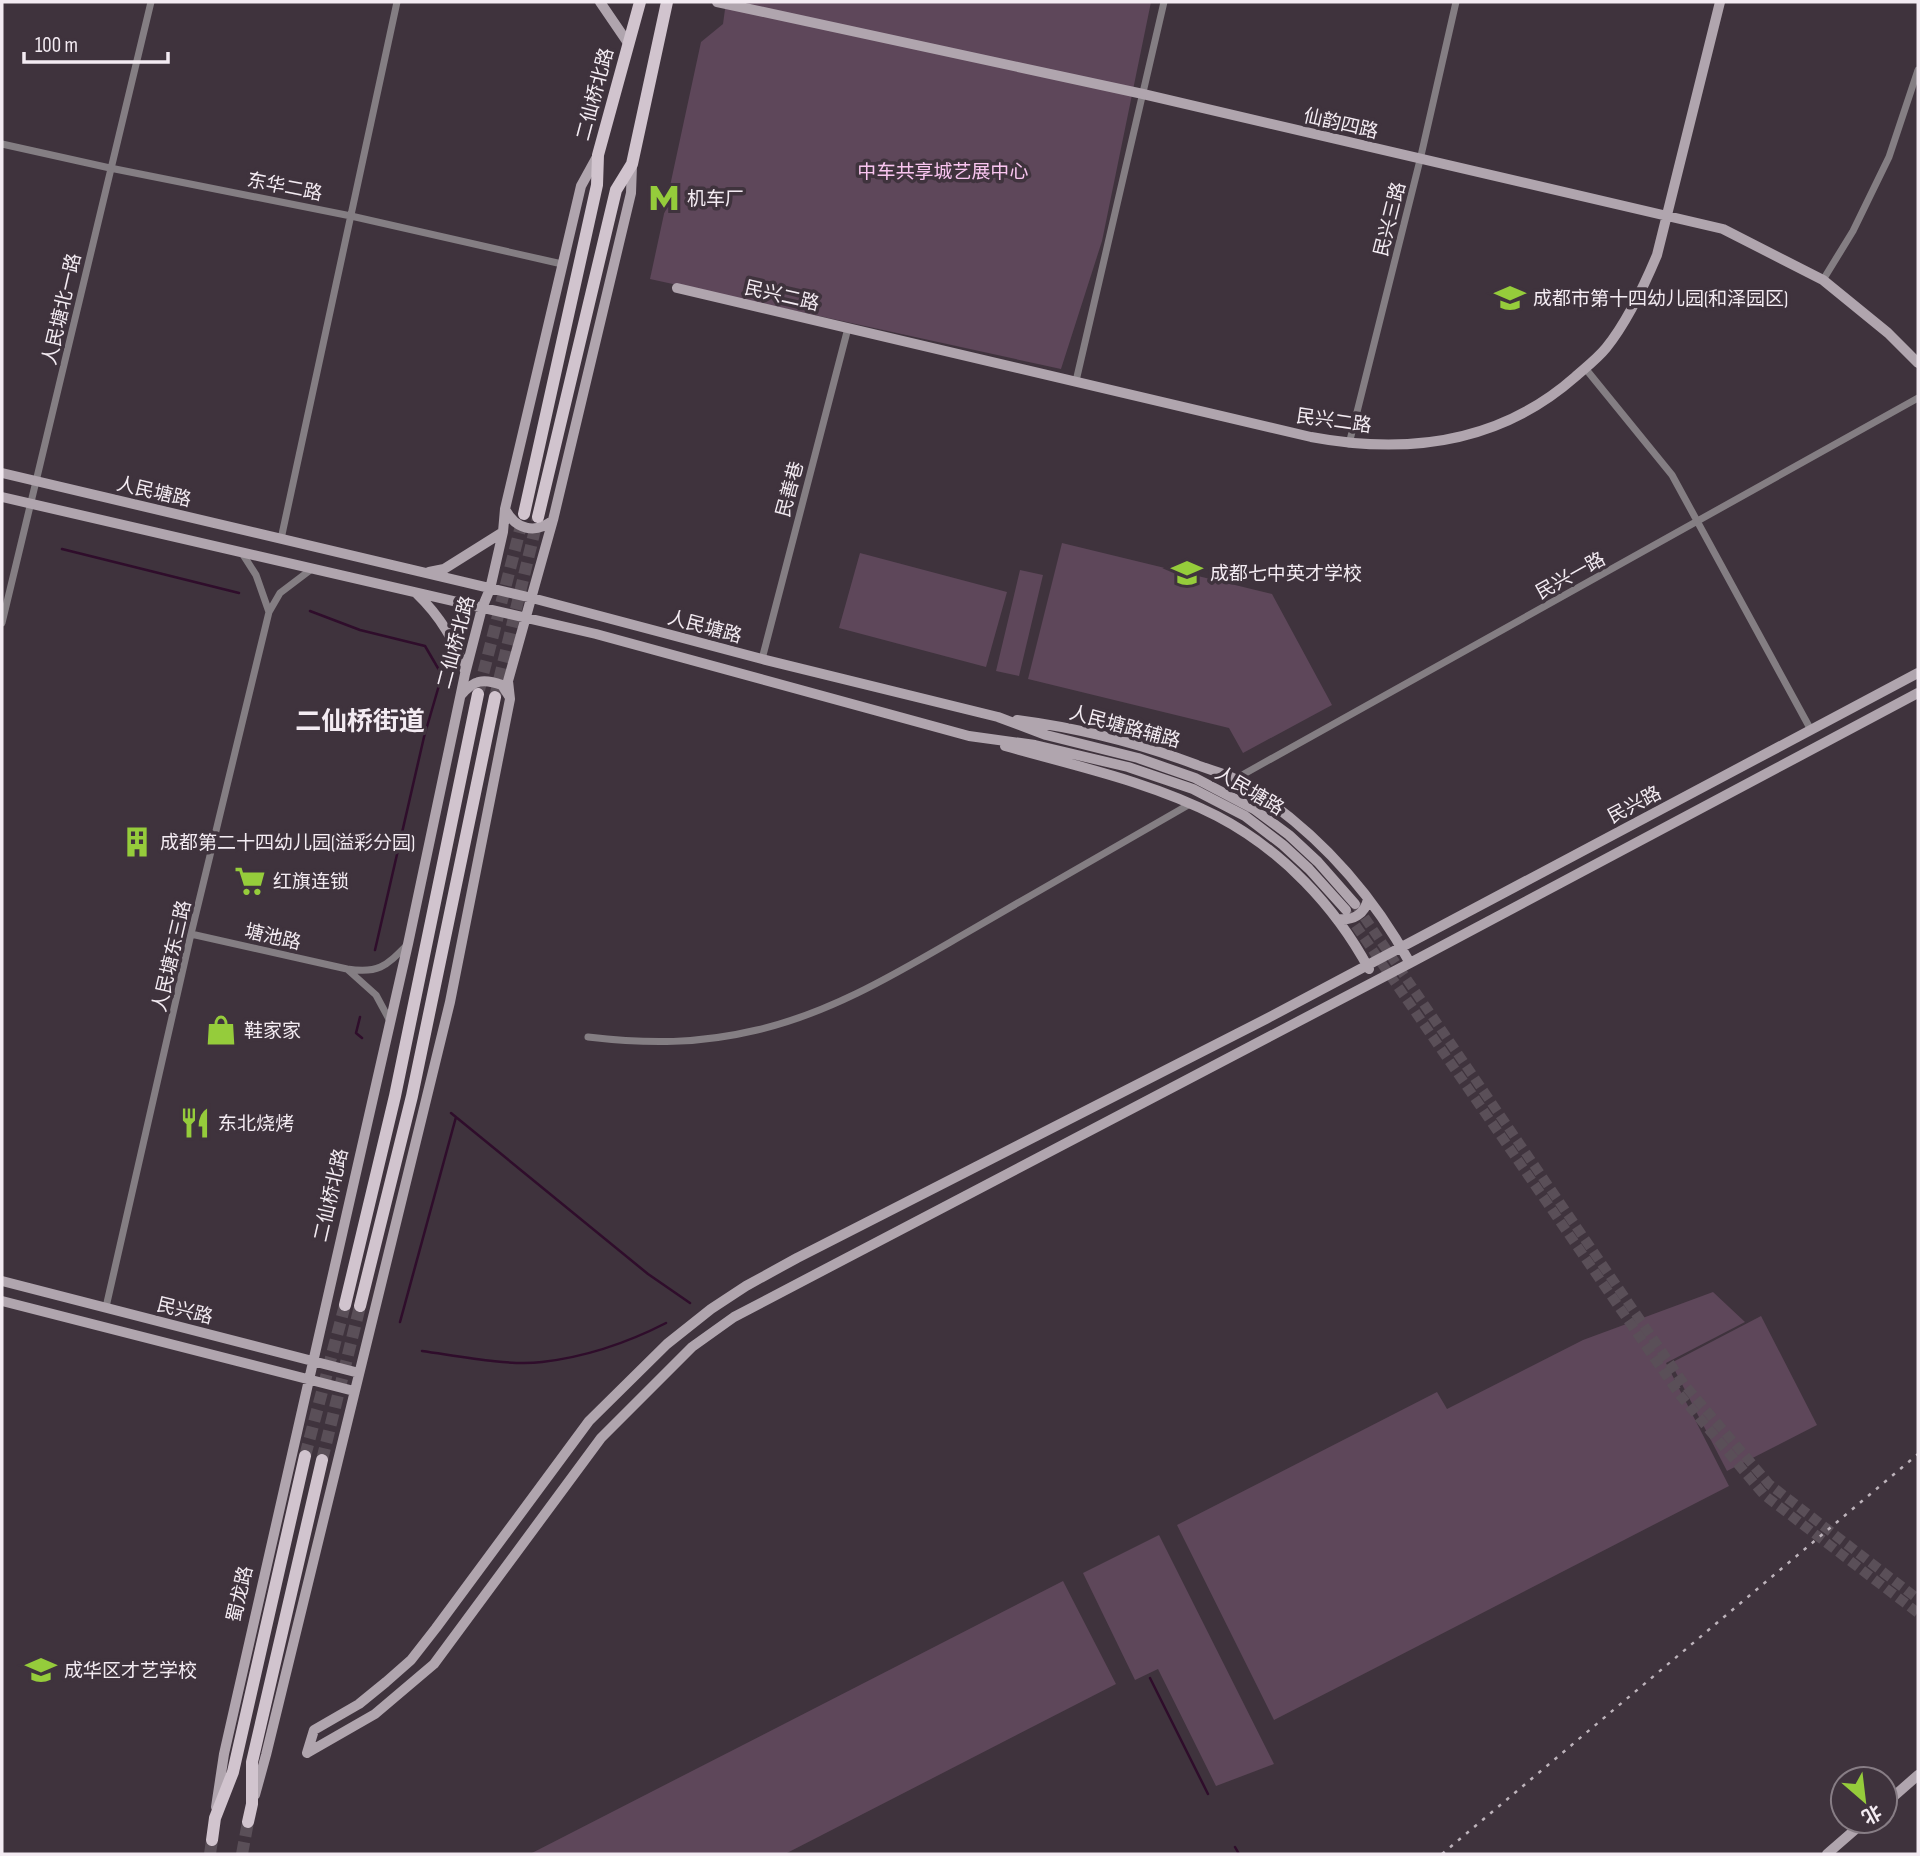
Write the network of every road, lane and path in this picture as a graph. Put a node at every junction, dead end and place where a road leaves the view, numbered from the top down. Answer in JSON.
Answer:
{"nodes":[{"id":1,"x":152,"y":2,"type":"edge"},
{"id":2,"x":397,"y":2,"type":"edge"},
{"id":3,"x":600,"y":2,"type":"edge"},
{"id":4,"x":639,"y":2,"type":"edge"},
{"id":5,"x":667,"y":2,"type":"edge"},
{"id":6,"x":717,"y":2,"type":"edge"},
{"id":7,"x":1164,"y":2,"type":"edge"},
{"id":8,"x":1455,"y":2,"type":"edge"},
{"id":9,"x":1720,"y":2,"type":"edge"},
{"id":10,"x":628,"y":43,"type":"junction"},
{"id":11,"x":1918,"y":70,"type":"edge"},
{"id":12,"x":1143,"y":94,"type":"junction"},
{"id":13,"x":2,"y":144,"type":"edge"},
{"id":14,"x":598,"y":155,"type":"junction"},
{"id":15,"x":1420,"y":160,"type":"junction"},
{"id":16,"x":632,"y":164,"type":"junction"},
{"id":17,"x":110,"y":168,"type":"junction"},
{"id":18,"x":351,"y":216,"type":"junction"},
{"id":19,"x":1668,"y":217,"type":"junction"},
{"id":20,"x":562,"y":264,"type":"junction"},
{"id":21,"x":1823,"y":280,"type":"junction"},
{"id":22,"x":677,"y":288,"type":"dead end"},
{"id":23,"x":848,"y":328,"type":"junction"},
{"id":24,"x":1918,"y":363,"type":"edge"},
{"id":25,"x":1585,"y":368,"type":"junction"},
{"id":26,"x":1076,"y":381,"type":"junction"},
{"id":27,"x":1918,"y":398,"type":"edge"},
{"id":28,"x":1349,"y":444,"type":"junction"},
{"id":29,"x":2,"y":473,"type":"edge"},
{"id":30,"x":36,"y":481,"type":"junction"},
{"id":31,"x":2,"y":497,"type":"edge"},
{"id":32,"x":29,"y":503,"type":"junction"},
{"id":33,"x":505,"y":509,"type":"junction"},
{"id":34,"x":524,"y":514,"type":"tunnel mouth"},
{"id":35,"x":538,"y":517,"type":"tunnel mouth"},
{"id":36,"x":553,"y":520,"type":"junction"},
{"id":37,"x":1699,"y":522,"type":"junction"},
{"id":38,"x":503,"y":532,"type":"junction"},
{"id":39,"x":281,"y":539,"type":"junction"},
{"id":40,"x":241,"y":552,"type":"junction"},
{"id":41,"x":313,"y":569,"type":"junction"},
{"id":42,"x":424,"y":573,"type":"junction"},
{"id":43,"x":490,"y":589,"type":"junction"},
{"id":44,"x":415,"y":592,"type":"junction"},
{"id":45,"x":532,"y":598,"type":"junction"},
{"id":46,"x":482,"y":607,"type":"junction"},
{"id":47,"x":269,"y":611,"type":"junction"},
{"id":48,"x":526,"y":619,"type":"junction"},
{"id":49,"x":2,"y":623,"type":"edge"},
{"id":50,"x":762,"y":659,"type":"junction"},
{"id":51,"x":1918,"y":673,"type":"edge"},
{"id":52,"x":465,"y":674,"type":"junction"},
{"id":53,"x":1918,"y":693,"type":"edge"},
{"id":54,"x":478,"y":694,"type":"tunnel mouth"},
{"id":55,"x":461,"y":695,"type":"junction"},
{"id":56,"x":495,"y":697,"type":"tunnel mouth"},
{"id":57,"x":510,"y":699,"type":"junction"},
{"id":58,"x":998,"y":717,"type":"junction"},
{"id":59,"x":1811,"y":730,"type":"junction"},
{"id":60,"x":969,"y":736,"type":"junction"},
{"id":61,"x":1820,"y":746,"type":"junction"},
{"id":62,"x":1235,"y":779,"type":"junction"},
{"id":63,"x":1190,"y":804,"type":"junction"},
{"id":64,"x":1368,"y":899,"type":"junction"},
{"id":65,"x":1346,"y":911,"type":"junction"},
{"id":66,"x":191,"y":934,"type":"junction"},
{"id":67,"x":408,"y":944,"type":"junction"},
{"id":68,"x":1401,"y":947,"type":"junction"},
{"id":69,"x":1410,"y":963,"type":"junction"},
{"id":70,"x":1367,"y":965,"type":"junction"},
{"id":71,"x":347,"y":969,"type":"junction"},
{"id":72,"x":1375,"y":981,"type":"junction"},
{"id":73,"x":390,"y":1021,"type":"junction"},
{"id":74,"x":589,"y":1037,"type":"dead end"},
{"id":75,"x":2,"y":1281,"type":"edge"},
{"id":76,"x":2,"y":1301,"type":"edge"},
{"id":77,"x":345,"y":1305,"type":"tunnel mouth"},
{"id":78,"x":106,"y":1307,"type":"junction"},
{"id":79,"x":360,"y":1307,"type":"tunnel mouth"},
{"id":80,"x":311,"y":1360,"type":"junction"},
{"id":81,"x":359,"y":1373,"type":"junction"},
{"id":82,"x":307,"y":1379,"type":"junction"},
{"id":83,"x":354,"y":1391,"type":"junction"},
{"id":84,"x":305,"y":1456,"type":"tunnel mouth"},
{"id":85,"x":321,"y":1460,"type":"tunnel mouth"},
{"id":86,"x":1918,"y":1775,"type":"edge"},
{"id":87,"x":1899,"y":1792,"type":"edge"},
{"id":88,"x":252,"y":1804,"type":"junction"},
{"id":89,"x":215,"y":1818,"type":"junction"},
{"id":90,"x":248,"y":1822,"type":"tunnel mouth"},
{"id":91,"x":1849,"y":1835,"type":"edge"},
{"id":92,"x":212,"y":1840,"type":"tunnel mouth"},
{"id":93,"x":1827,"y":1854,"type":"edge"}],
"edges":[{"from":1,"to":17,"type":"street","name":"人民塘北一路"},
{"from":2,"to":18,"type":"street"},
{"from":3,"to":10,"type":"street"},
{"from":4,"to":10,"type":"main road","name":"二仙桥北路"},
{"from":5,"to":16,"type":"main road"},
{"from":6,"to":12,"type":"street","name":"仙韵四路"},
{"from":7,"to":12,"type":"street"},
{"from":8,"to":15,"type":"street","name":"民兴三路"},
{"from":9,"to":19,"type":"street","name":"民兴二路"},
{"from":10,"to":14,"type":"main road","name":"二仙桥北路"},
{"from":11,"to":21,"type":"street"},
{"from":12,"to":15,"type":"street","name":"仙韵四路"},
{"from":12,"to":26,"type":"street"},
{"from":13,"to":17,"type":"street","name":"东华二路"},
{"from":14,"to":20,"type":"street","name":"二仙桥北路"},
{"from":14,"to":34,"type":"main road"},
{"from":15,"to":19,"type":"street","name":"仙韵四路"},
{"from":15,"to":28,"type":"street","name":"民兴三路"},
{"from":16,"to":35,"type":"main road"},
{"from":16,"to":36,"type":"street"},
{"from":17,"to":18,"type":"street","name":"东华二路"},
{"from":17,"to":30,"type":"street","name":"人民塘北一路"},
{"from":18,"to":20,"type":"street","name":"东华二路"},
{"from":18,"to":39,"type":"street"},
{"from":19,"to":21,"type":"street","name":"仙韵四路"},
{"from":19,"to":25,"type":"street","name":"民兴二路"},
{"from":20,"to":33,"type":"street","name":"二仙桥北路"},
{"from":21,"to":24,"type":"street","name":"仙韵四路"},
{"from":22,"to":23,"type":"street","name":"民兴二路"},
{"from":23,"to":26,"type":"street","name":"民兴二路"},
{"from":23,"to":50,"type":"street","name":"民善巷"},
{"from":25,"to":28,"type":"street","name":"民兴二路"},
{"from":25,"to":37,"type":"street"},
{"from":26,"to":28,"type":"street","name":"民兴二路"},
{"from":27,"to":37,"type":"street","name":"民兴一路"},
{"from":29,"to":30,"type":"street","name":"人民塘路"},
{"from":30,"to":32,"type":"street","name":"人民塘北一路"},
{"from":30,"to":39,"type":"street","name":"人民塘路"},
{"from":31,"to":32,"type":"street","name":"人民塘路"},
{"from":32,"to":40,"type":"street","name":"人民塘路"},
{"from":32,"to":49,"type":"street","name":"人民塘北一路"},
{"from":33,"to":36,"type":"street"},
{"from":33,"to":38,"type":"street","name":"二仙桥北路"},
{"from":36,"to":45,"type":"street"},
{"from":37,"to":59,"type":"street"},
{"from":37,"to":62,"type":"street","name":"民兴一路"},
{"from":38,"to":42,"type":"street"},
{"from":38,"to":43,"type":"street","name":"二仙桥北路"},
{"from":39,"to":42,"type":"street","name":"人民塘路"},
{"from":40,"to":41,"type":"street","name":"人民塘路"},
{"from":40,"to":47,"type":"street"},
{"from":41,"to":44,"type":"street","name":"人民塘路"},
{"from":41,"to":47,"type":"street","name":"人民塘东三路"},
{"from":42,"to":43,"type":"street","name":"人民塘路"},
{"from":43,"to":45,"type":"street","name":"人民塘路"},
{"from":43,"to":46,"type":"street","name":"二仙桥北路"},
{"from":44,"to":46,"type":"street","name":"人民塘路"},
{"from":44,"to":52,"type":"street"},
{"from":45,"to":48,"type":"street"},
{"from":45,"to":50,"type":"street","name":"人民塘路"},
{"from":46,"to":48,"type":"street","name":"人民塘路"},
{"from":46,"to":52,"type":"street","name":"二仙桥北路"},
{"from":47,"to":66,"type":"street","name":"人民塘东三路"},
{"from":48,"to":57,"type":"street"},
{"from":48,"to":60,"type":"street","name":"人民塘路"},
{"from":50,"to":58,"type":"street","name":"人民塘路"},
{"from":51,"to":59,"type":"street","name":"民兴路"},
{"from":52,"to":55,"type":"street","name":"二仙桥北路"},
{"from":53,"to":61,"type":"street","name":"民兴路"},
{"from":54,"to":77,"type":"main road"},
{"from":55,"to":57,"type":"street"},
{"from":55,"to":67,"type":"street","name":"二仙桥北路"},
{"from":56,"to":79,"type":"main road"},
{"from":57,"to":81,"type":"street"},
{"from":58,"to":62,"type":"street","name":"人民塘路辅路"},
{"from":58,"to":65,"type":"street","name":"人民塘路"},
{"from":59,"to":61,"type":"street"},
{"from":59,"to":68,"type":"street","name":"民兴路"},
{"from":60,"to":63,"type":"street"},
{"from":60,"to":65,"type":"street","name":"人民塘路"},
{"from":61,"to":69,"type":"street","name":"民兴路"},
{"from":62,"to":64,"type":"street","name":"人民塘路辅路"},
{"from":63,"to":65,"type":"street"},
{"from":63,"to":74,"type":"street"},
{"from":64,"to":65,"type":"street"},
{"from":64,"to":68,"type":"street","name":"人民塘路辅路"},
{"from":65,"to":70,"type":"street"},
{"from":66,"to":71,"type":"street","name":"塘池路"},
{"from":66,"to":78,"type":"street","name":"人民塘东三路"},
{"from":67,"to":71,"type":"street"},
{"from":67,"to":73,"type":"street","name":"二仙桥北路"},
{"from":68,"to":69,"type":"street","name":"人民塘路辅路"},
{"from":68,"to":70,"type":"street","name":"民兴路"},
{"from":69,"to":72,"type":"street","name":"民兴路"},
{"from":70,"to":72,"type":"street"},
{"from":70,"to":72,"type":"street","name":"民兴路"},
{"from":71,"to":73,"type":"street"},
{"from":73,"to":80,"type":"street","name":"二仙桥北路"},
{"from":75,"to":78,"type":"street","name":"民兴路"},
{"from":76,"to":82,"type":"street","name":"民兴路"},
{"from":78,"to":80,"type":"street","name":"民兴路"},
{"from":80,"to":81,"type":"street","name":"民兴路"},
{"from":80,"to":82,"type":"street","name":"二仙桥北路"},
{"from":81,"to":83,"type":"street"},
{"from":82,"to":83,"type":"street","name":"民兴路"},
{"from":82,"to":89,"type":"street","name":"蜀龙路"},
{"from":83,"to":88,"type":"street"},
{"from":84,"to":89,"type":"main road","name":"蜀龙路"},
{"from":85,"to":88,"type":"main road"},
{"from":86,"to":87,"type":"street"},
{"from":88,"to":90,"type":"main road"},
{"from":89,"to":92,"type":"main road","name":"蜀龙路"},
{"from":91,"to":93,"type":"street"}]}
